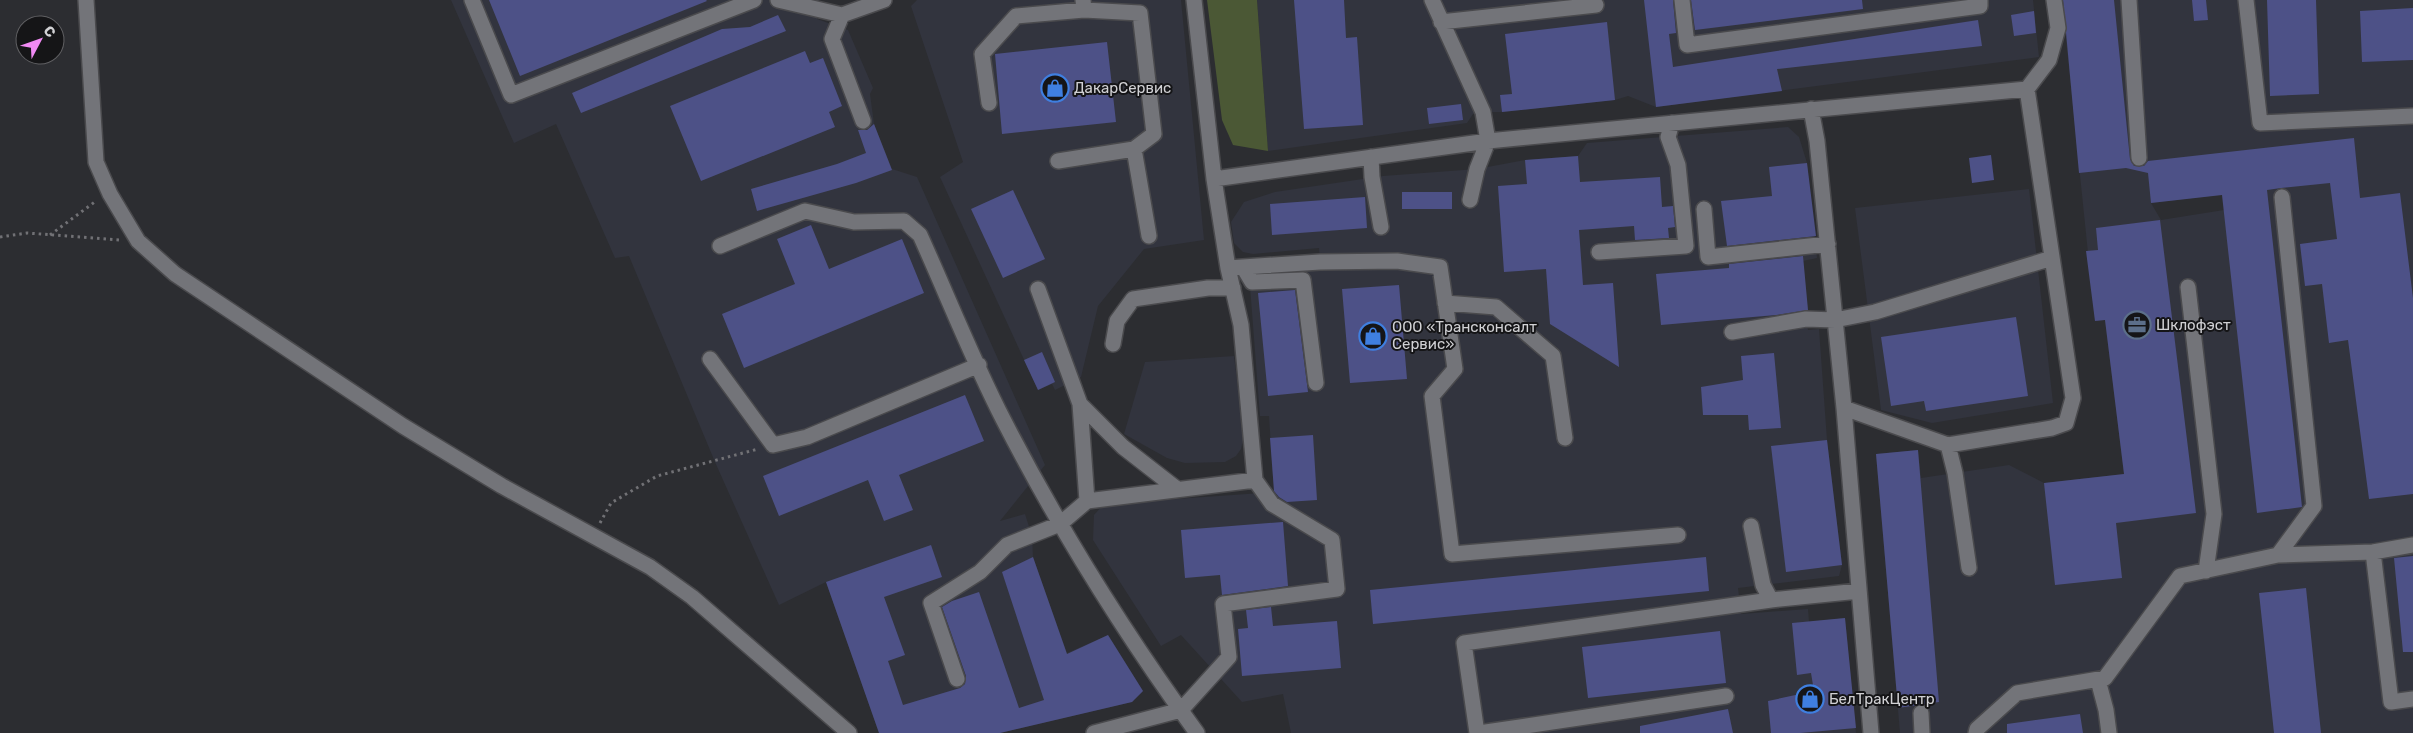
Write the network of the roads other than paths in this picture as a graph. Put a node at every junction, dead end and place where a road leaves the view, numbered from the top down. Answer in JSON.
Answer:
{"nodes":[{"id":1,"x":86,"y":0,"type":"edge"},
{"id":2,"x":472,"y":0,"type":"edge"},
{"id":3,"x":754,"y":0,"type":"edge"},
{"id":4,"x":778,"y":0,"type":"edge"},
{"id":5,"x":884,"y":0,"type":"edge"},
{"id":6,"x":1194,"y":0,"type":"edge"},
{"id":7,"x":1432,"y":0,"type":"edge"},
{"id":8,"x":1682,"y":0,"type":"edge"},
{"id":9,"x":1980,"y":0,"type":"edge"},
{"id":10,"x":2054,"y":0,"type":"edge"},
{"id":11,"x":2129,"y":0,"type":"edge"},
{"id":12,"x":2246,"y":0,"type":"edge"},
{"id":13,"x":802,"y":2,"type":"edge"},
{"id":14,"x":1596,"y":4,"type":"dead end"},
{"id":15,"x":1084,"y":5,"type":"edge"},
{"id":16,"x":842,"y":15,"type":"junction"},
{"id":17,"x":1441,"y":22,"type":"junction"},
{"id":18,"x":2028,"y":89,"type":"junction"},
{"id":19,"x":989,"y":103,"type":"dead end"},
{"id":20,"x":1811,"y":109,"type":"junction"},
{"id":21,"x":2413,"y":116,"type":"edge"},
{"id":22,"x":863,"y":121,"type":"dead end"},
{"id":23,"x":1672,"y":123,"type":"junction"},
{"id":24,"x":1488,"y":141,"type":"junction"},
{"id":25,"x":1134,"y":149,"type":"junction"},
{"id":26,"x":1371,"y":156,"type":"junction"},
{"id":27,"x":2139,"y":158,"type":"dead end"},
{"id":28,"x":1058,"y":161,"type":"dead end"},
{"id":29,"x":1214,"y":179,"type":"junction"},
{"id":30,"x":2282,"y":197,"type":"dead end"},
{"id":31,"x":1470,"y":200,"type":"dead end"},
{"id":32,"x":1704,"y":209,"type":"dead end"},
{"id":33,"x":1380,"y":227,"type":"dead end"},
{"id":34,"x":1149,"y":236,"type":"dead end"},
{"id":35,"x":1828,"y":244,"type":"junction"},
{"id":36,"x":720,"y":246,"type":"dead end"},
{"id":37,"x":1599,"y":252,"type":"dead end"},
{"id":38,"x":2052,"y":258,"type":"junction"},
{"id":39,"x":1243,"y":267,"type":"junction"},
{"id":40,"x":1228,"y":268,"type":"junction"},
{"id":41,"x":2188,"y":287,"type":"dead end"},
{"id":42,"x":1233,"y":288,"type":"junction"},
{"id":43,"x":1038,"y":289,"type":"dead end"},
{"id":44,"x":1445,"y":303,"type":"junction"},
{"id":45,"x":1835,"y":320,"type":"junction"},
{"id":46,"x":1732,"y":332,"type":"dead end"},
{"id":47,"x":1113,"y":344,"type":"dead end"},
{"id":48,"x":710,"y":359,"type":"dead end"},
{"id":49,"x":979,"y":365,"type":"junction"},
{"id":50,"x":1316,"y":383,"type":"dead end"},
{"id":51,"x":1080,"y":404,"type":"junction"},
{"id":52,"x":1844,"y":408,"type":"junction"},
{"id":53,"x":1565,"y":438,"type":"dead end"},
{"id":54,"x":1948,"y":445,"type":"junction"},
{"id":55,"x":1255,"y":480,"type":"junction"},
{"id":56,"x":1177,"y":489,"type":"junction"},
{"id":57,"x":1087,"y":501,"type":"junction"},
{"id":58,"x":1060,"y":524,"type":"junction"},
{"id":59,"x":1751,"y":526,"type":"dead end"},
{"id":60,"x":1678,"y":535,"type":"dead end"},
{"id":61,"x":2413,"y":545,"type":"edge"},
{"id":62,"x":2373,"y":552,"type":"junction"},
{"id":63,"x":2278,"y":556,"type":"junction"},
{"id":64,"x":1969,"y":568,"type":"dead end"},
{"id":65,"x":2206,"y":571,"type":"junction"},
{"id":66,"x":1859,"y":591,"type":"junction"},
{"id":67,"x":1771,"y":600,"type":"junction"},
{"id":68,"x":957,"y":679,"type":"dead end"},
{"id":69,"x":2098,"y":680,"type":"junction"},
{"id":70,"x":1726,"y":696,"type":"dead end"},
{"id":71,"x":2413,"y":699,"type":"edge"},
{"id":72,"x":1181,"y":710,"type":"junction"},
{"id":73,"x":1921,"y":713,"type":"dead end"},
{"id":74,"x":849,"y":733,"type":"edge"},
{"id":75,"x":1094,"y":733,"type":"edge"},
{"id":76,"x":1197,"y":733,"type":"edge"},
{"id":77,"x":1478,"y":733,"type":"edge"},
{"id":78,"x":1871,"y":733,"type":"edge"},
{"id":79,"x":1922,"y":733,"type":"edge"},
{"id":80,"x":1976,"y":733,"type":"edge"},
{"id":81,"x":2109,"y":733,"type":"edge"}],
"edges":[{"from":1,"to":74,"type":"street"},
{"from":2,"to":3,"type":"street"},
{"from":4,"to":13,"type":"street"},
{"from":5,"to":16,"type":"street"},
{"from":6,"to":29,"type":"street"},
{"from":7,"to":17,"type":"street"},
{"from":8,"to":9,"type":"street"},
{"from":10,"to":18,"type":"street"},
{"from":11,"to":27,"type":"street"},
{"from":12,"to":21,"type":"street"},
{"from":13,"to":16,"type":"street"},
{"from":14,"to":17,"type":"street"},
{"from":15,"to":19,"type":"street"},
{"from":15,"to":25,"type":"street"},
{"from":16,"to":22,"type":"street"},
{"from":17,"to":24,"type":"street"},
{"from":18,"to":20,"type":"street"},
{"from":18,"to":38,"type":"street"},
{"from":20,"to":23,"type":"street"},
{"from":20,"to":35,"type":"street"},
{"from":23,"to":24,"type":"street"},
{"from":23,"to":37,"type":"street"},
{"from":24,"to":26,"type":"street"},
{"from":24,"to":31,"type":"street"},
{"from":25,"to":28,"type":"street"},
{"from":25,"to":34,"type":"street"},
{"from":26,"to":29,"type":"street"},
{"from":26,"to":33,"type":"street"},
{"from":29,"to":40,"type":"street"},
{"from":30,"to":63,"type":"street"},
{"from":32,"to":35,"type":"street"},
{"from":35,"to":45,"type":"street"},
{"from":36,"to":49,"type":"street"},
{"from":38,"to":45,"type":"street"},
{"from":38,"to":54,"type":"street"},
{"from":39,"to":40,"type":"street"},
{"from":39,"to":44,"type":"street"},
{"from":39,"to":50,"type":"street"},
{"from":40,"to":42,"type":"street"},
{"from":41,"to":65,"type":"street"},
{"from":42,"to":47,"type":"street"},
{"from":42,"to":55,"type":"street"},
{"from":43,"to":51,"type":"street"},
{"from":44,"to":53,"type":"street"},
{"from":44,"to":60,"type":"street"},
{"from":45,"to":46,"type":"street"},
{"from":45,"to":52,"type":"street"},
{"from":48,"to":49,"type":"street"},
{"from":49,"to":58,"type":"street"},
{"from":51,"to":56,"type":"street"},
{"from":51,"to":57,"type":"street"},
{"from":52,"to":54,"type":"street"},
{"from":52,"to":66,"type":"street"},
{"from":54,"to":64,"type":"street"},
{"from":55,"to":56,"type":"street"},
{"from":55,"to":72,"type":"street"},
{"from":56,"to":57,"type":"street"},
{"from":57,"to":58,"type":"street"},
{"from":58,"to":68,"type":"street"},
{"from":58,"to":72,"type":"street"},
{"from":59,"to":67,"type":"street"},
{"from":61,"to":62,"type":"street"},
{"from":62,"to":63,"type":"street"},
{"from":62,"to":71,"type":"street"},
{"from":63,"to":65,"type":"street"},
{"from":65,"to":69,"type":"street"},
{"from":66,"to":67,"type":"street"},
{"from":66,"to":78,"type":"street"},
{"from":67,"to":77,"type":"street"},
{"from":69,"to":80,"type":"street"},
{"from":69,"to":81,"type":"street"},
{"from":70,"to":77,"type":"street"},
{"from":72,"to":75,"type":"street"},
{"from":72,"to":76,"type":"street"},
{"from":73,"to":79,"type":"street"}]}
